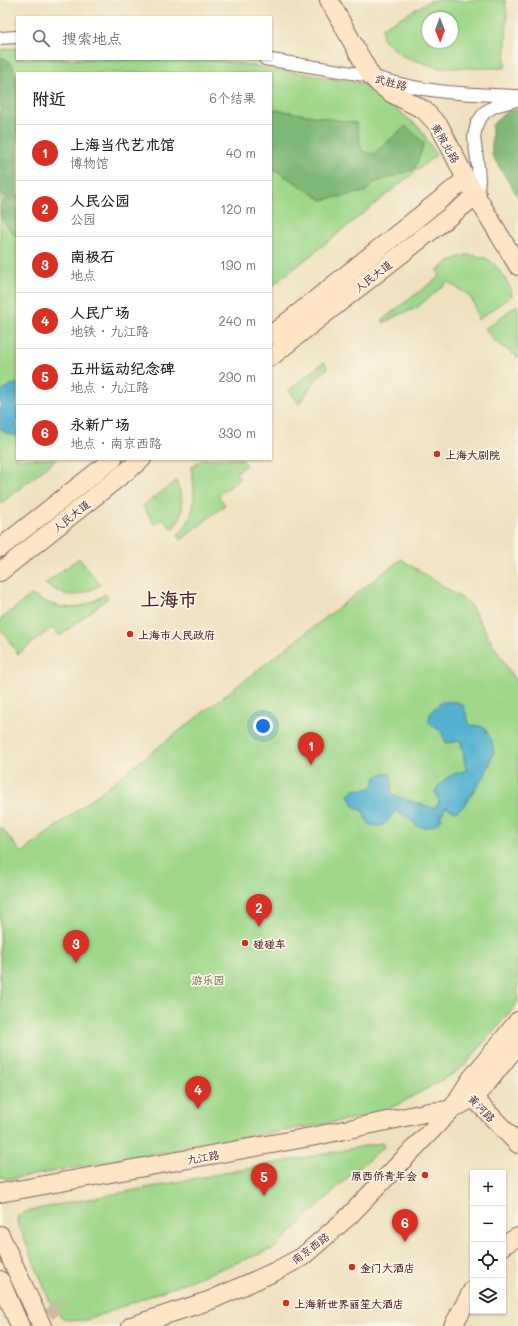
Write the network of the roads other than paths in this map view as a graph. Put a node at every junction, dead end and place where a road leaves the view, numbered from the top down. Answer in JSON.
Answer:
{"nodes":[{"id":1,"x":329,"y":0,"type":"edge"},
{"id":2,"x":16,"y":37,"type":"edge"},
{"id":3,"x":0,"y":38,"type":"edge"},
{"id":4,"x":271,"y":60,"type":"edge"},
{"id":5,"x":371,"y":76,"type":"junction"},
{"id":6,"x":518,"y":96,"type":"edge"},
{"id":7,"x":518,"y":100,"type":"edge"},
{"id":8,"x":466,"y":179,"type":"junction"},
{"id":9,"x":477,"y":195,"type":"junction"},
{"id":10,"x":518,"y":265,"type":"edge"},
{"id":11,"x":272,"y":334,"type":"edge"},
{"id":12,"x":272,"y":356,"type":"edge"},
{"id":13,"x":111,"y":460,"type":"edge"},
{"id":14,"x":141,"y":460,"type":"edge"},
{"id":15,"x":0,"y":548,"type":"edge"},
{"id":16,"x":0,"y":572,"type":"edge"},
{"id":17,"x":518,"y":1021,"type":"edge"},
{"id":18,"x":518,"y":1044,"type":"edge"},
{"id":19,"x":468,"y":1093,"type":"junction"},
{"id":20,"x":451,"y":1110,"type":"junction"},
{"id":21,"x":406,"y":1118,"type":"junction"},
{"id":22,"x":518,"y":1144,"type":"edge"},
{"id":23,"x":0,"y":1193,"type":"edge"},
{"id":24,"x":0,"y":1235,"type":"edge"},
{"id":25,"x":518,"y":1237,"type":"edge"},
{"id":26,"x":506,"y":1243,"type":"edge"},
{"id":27,"x":0,"y":1280,"type":"edge"},
{"id":28,"x":470,"y":1295,"type":"edge"},
{"id":29,"x":20,"y":1326,"type":"edge"},
{"id":30,"x":42,"y":1326,"type":"edge"},
{"id":31,"x":130,"y":1326,"type":"edge"},
{"id":32,"x":453,"y":1326,"type":"edge"}],
"edges":[{"from":1,"to":5,"type":"street","name":"黄陂北路"},
{"from":2,"to":3,"type":"street"},
{"from":4,"to":5,"type":"street","name":"武胜路"},
{"from":5,"to":6,"type":"street","name":"武胜路"},
{"from":5,"to":8,"type":"street","name":"黄陂北路"},
{"from":7,"to":9,"type":"street"},
{"from":8,"to":9,"type":"street","name":"黄陂北路"},
{"from":8,"to":11,"type":"street","name":"人民大道"},
{"from":9,"to":10,"type":"street","name":"黄陂北路"},
{"from":9,"to":12,"type":"street","name":"人民大道"},
{"from":13,"to":15,"type":"street","name":"人民大道"},
{"from":14,"to":16,"type":"street","name":"人民大道"},
{"from":17,"to":19,"type":"street","name":"南京西路"},
{"from":18,"to":19,"type":"street","name":"南京西路"},
{"from":19,"to":20,"type":"street","name":"南京西路"},
{"from":19,"to":21,"type":"street","name":"九江路"},
{"from":19,"to":22,"type":"street","name":"黄河路"},
{"from":20,"to":21,"type":"street","name":"九江路"},
{"from":20,"to":31,"type":"street","name":"南京西路"},
{"from":21,"to":23,"type":"street","name":"九江路"},
{"from":24,"to":30,"type":"street"},
{"from":25,"to":26,"type":"street"},
{"from":27,"to":29,"type":"street"},
{"from":28,"to":32,"type":"street"}]}
